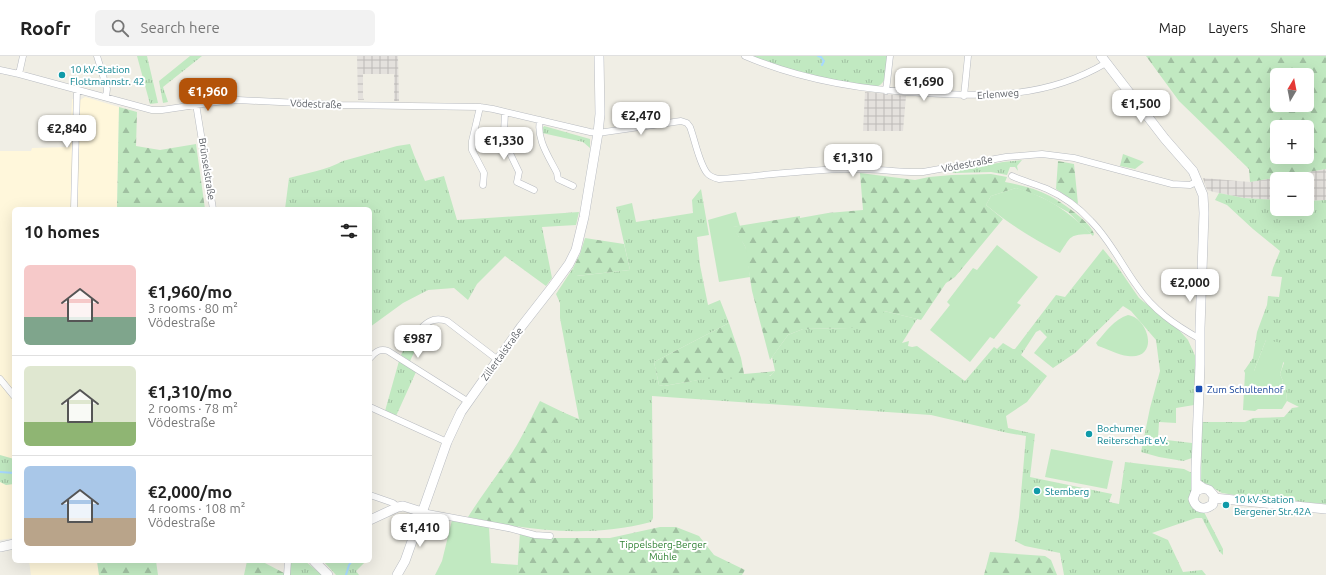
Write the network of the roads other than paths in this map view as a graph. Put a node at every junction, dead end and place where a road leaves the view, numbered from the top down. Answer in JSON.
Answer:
{"nodes":[{"id":1,"x":23,"y":56,"type":"edge"},
{"id":2,"x":97,"y":56,"type":"edge"},
{"id":3,"x":599,"y":56,"type":"edge"},
{"id":4,"x":745,"y":56,"type":"edge"},
{"id":5,"x":890,"y":56,"type":"edge"},
{"id":6,"x":968,"y":56,"type":"edge"},
{"id":7,"x":1104,"y":59,"type":"edge"},
{"id":8,"x":0,"y":70,"type":"edge"},
{"id":9,"x":20,"y":74,"type":"junction"},
{"id":10,"x":77,"y":89,"type":"junction"},
{"id":11,"x":886,"y":91,"type":"junction"},
{"id":12,"x":964,"y":96,"type":"junction"},
{"id":13,"x":106,"y":97,"type":"junction"},
{"id":14,"x":196,"y":104,"type":"junction"},
{"id":15,"x":480,"y":107,"type":"junction"},
{"id":16,"x":505,"y":112,"type":"junction"},
{"id":17,"x":540,"y":120,"type":"junction"},
{"id":18,"x":598,"y":133,"type":"junction"},
{"id":19,"x":1012,"y":176,"type":"dead end"},
{"id":20,"x":1198,"y":181,"type":"junction"},
{"id":21,"x":483,"y":185,"type":"dead end"},
{"id":22,"x":573,"y":186,"type":"dead end"},
{"id":23,"x":534,"y":190,"type":"dead end"},
{"id":24,"x":74,"y":207,"type":"edge"},
{"id":25,"x":213,"y":207,"type":"edge"},
{"id":26,"x":417,"y":333,"type":"dead end"},
{"id":27,"x":1200,"y":339,"type":"junction"},
{"id":28,"x":372,"y":356,"type":"edge"},
{"id":29,"x":498,"y":360,"type":"junction"},
{"id":30,"x":0,"y":379,"type":"edge"},
{"id":31,"x":12,"y":394,"type":"edge"},
{"id":32,"x":467,"y":401,"type":"junction"},
{"id":33,"x":372,"y":408,"type":"edge"},
{"id":34,"x":446,"y":442,"type":"junction"},
{"id":35,"x":1198,"y":487,"type":"junction"},
{"id":36,"x":372,"y":497,"type":"edge"},
{"id":37,"x":1214,"y":498,"type":"junction"},
{"id":38,"x":398,"y":507,"type":"junction"},
{"id":39,"x":1326,"y":509,"type":"edge"},
{"id":40,"x":422,"y":512,"type":"junction"},
{"id":41,"x":372,"y":519,"type":"edge"},
{"id":42,"x":550,"y":536,"type":"dead end"},
{"id":43,"x":12,"y":544,"type":"edge"},
{"id":44,"x":0,"y":547,"type":"edge"},
{"id":45,"x":288,"y":563,"type":"edge"},
{"id":46,"x":316,"y":563,"type":"edge"},
{"id":47,"x":287,"y":575,"type":"edge"},
{"id":48,"x":328,"y":575,"type":"edge"},
{"id":49,"x":397,"y":575,"type":"edge"}],
"edges":[{"from":1,"to":9,"type":"street"},
{"from":2,"to":13,"type":"street"},
{"from":3,"to":18,"type":"street","name":"Zillertalstraße"},
{"from":4,"to":11,"type":"street","name":"Erlenweg"},
{"from":5,"to":11,"type":"street"},
{"from":6,"to":12,"type":"street"},
{"from":7,"to":12,"type":"street","name":"Erlenweg"},
{"from":7,"to":20,"type":"street"},
{"from":8,"to":9,"type":"street"},
{"from":9,"to":10,"type":"street"},
{"from":10,"to":13,"type":"street"},
{"from":10,"to":24,"type":"street"},
{"from":11,"to":12,"type":"street","name":"Erlenweg"},
{"from":13,"to":14,"type":"street","name":"Vödestraße"},
{"from":14,"to":15,"type":"street","name":"Vödestraße"},
{"from":14,"to":25,"type":"street","name":"Brünselstraße"},
{"from":15,"to":16,"type":"street","name":"Vödestraße"},
{"from":15,"to":21,"type":"street"},
{"from":16,"to":17,"type":"street","name":"Vödestraße"},
{"from":16,"to":23,"type":"street"},
{"from":17,"to":18,"type":"street","name":"Vödestraße"},
{"from":17,"to":22,"type":"street"},
{"from":18,"to":20,"type":"street","name":"Vödestraße"},
{"from":18,"to":29,"type":"street","name":"Zillertalstraße"},
{"from":19,"to":27,"type":"street"},
{"from":20,"to":27,"type":"street"},
{"from":26,"to":29,"type":"street"},
{"from":27,"to":35,"type":"street"},
{"from":28,"to":32,"type":"street"},
{"from":29,"to":32,"type":"street","name":"Zillertalstraße"},
{"from":30,"to":31,"type":"street"},
{"from":32,"to":34,"type":"street","name":"Zillertalstraße"},
{"from":33,"to":34,"type":"street"},
{"from":34,"to":40,"type":"street","name":"Zillertalstraße"},
{"from":35,"to":37,"type":"street"},
{"from":35,"to":37,"type":"street"},
{"from":36,"to":38,"type":"street"},
{"from":37,"to":39,"type":"street"},
{"from":38,"to":40,"type":"street"},
{"from":38,"to":41,"type":"street"},
{"from":40,"to":42,"type":"street"},
{"from":40,"to":49,"type":"street","name":"Zillertalstraße"},
{"from":43,"to":44,"type":"street"},
{"from":45,"to":47,"type":"street"},
{"from":46,"to":48,"type":"street"}]}
